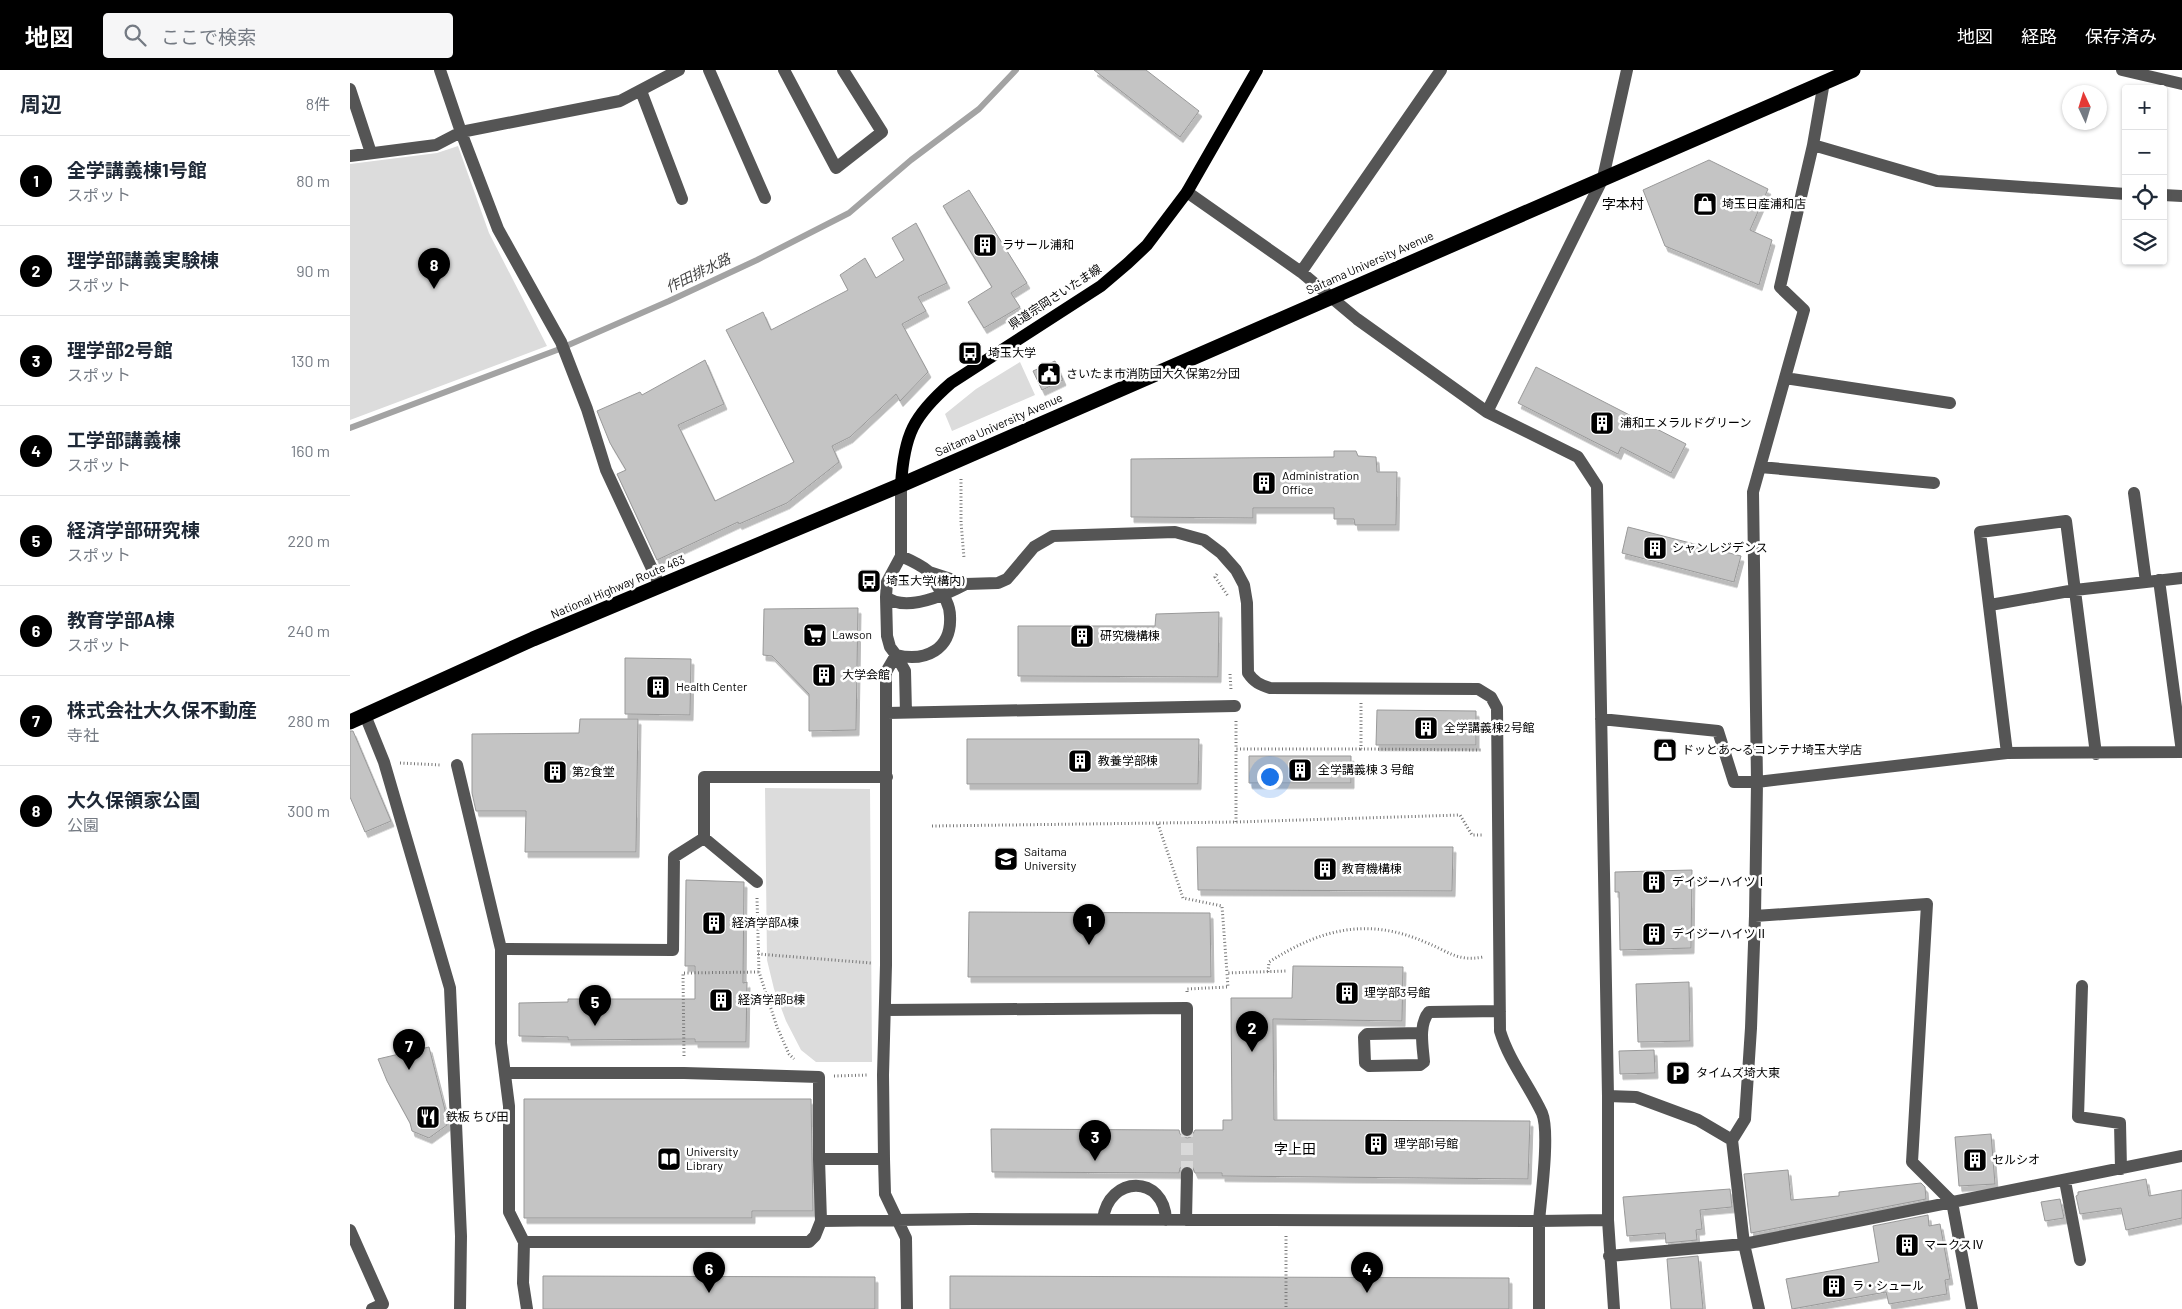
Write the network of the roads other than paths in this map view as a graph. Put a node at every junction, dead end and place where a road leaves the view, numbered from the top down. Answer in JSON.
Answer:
{"nodes":[{"id":1,"x":440,"y":70,"type":"edge"},
{"id":2,"x":679,"y":70,"type":"edge"},
{"id":3,"x":709,"y":70,"type":"edge"},
{"id":4,"x":784,"y":70,"type":"edge"},
{"id":5,"x":843,"y":70,"type":"edge"},
{"id":6,"x":1257,"y":70,"type":"edge"},
{"id":7,"x":1441,"y":70,"type":"edge"},
{"id":8,"x":1627,"y":70,"type":"edge"},
{"id":9,"x":1853,"y":70,"type":"edge"},
{"id":10,"x":2122,"y":70,"type":"edge"},
{"id":11,"x":1824,"y":82,"type":"junction"},
{"id":12,"x":2182,"y":84,"type":"edge"},
{"id":13,"x":350,"y":88,"type":"edge"},
{"id":14,"x":641,"y":91,"type":"junction"},
{"id":15,"x":461,"y":132,"type":"junction"},
{"id":16,"x":1813,"y":145,"type":"junction"},
{"id":17,"x":371,"y":153,"type":"junction"},
{"id":18,"x":350,"y":156,"type":"edge"},
{"id":19,"x":1603,"y":178,"type":"junction"},
{"id":20,"x":1187,"y":192,"type":"junction"},
{"id":21,"x":2122,"y":194,"type":"edge"},
{"id":22,"x":2167,"y":195,"type":"edge"},
{"id":23,"x":2182,"y":196,"type":"edge"},
{"id":24,"x":765,"y":198,"type":"dead end"},
{"id":25,"x":682,"y":199,"type":"dead end"},
{"id":26,"x":1301,"y":272,"type":"junction"},
{"id":27,"x":1331,"y":296,"type":"junction"},
{"id":28,"x":1785,"y":378,"type":"junction"},
{"id":29,"x":1950,"y":403,"type":"dead end"},
{"id":30,"x":1487,"y":412,"type":"junction"},
{"id":31,"x":1760,"y":467,"type":"junction"},
{"id":32,"x":1934,"y":483,"type":"dead end"},
{"id":33,"x":901,"y":485,"type":"junction"},
{"id":34,"x":2134,"y":493,"type":"dead end"},
{"id":35,"x":901,"y":556,"type":"junction"},
{"id":36,"x":929,"y":572,"type":"junction"},
{"id":37,"x":2182,"y":578,"type":"edge"},
{"id":38,"x":2152,"y":581,"type":"junction"},
{"id":39,"x":966,"y":584,"type":"junction"},
{"id":40,"x":660,"y":586,"type":"junction"},
{"id":41,"x":2075,"y":590,"type":"junction"},
{"id":42,"x":944,"y":596,"type":"junction"},
{"id":43,"x":886,"y":597,"type":"junction"},
{"id":44,"x":1990,"y":605,"type":"junction"},
{"id":45,"x":896,"y":655,"type":"junction"},
{"id":46,"x":1236,"y":706,"type":"dead end"},
{"id":47,"x":887,"y":713,"type":"junction"},
{"id":48,"x":906,"y":713,"type":"junction"},
{"id":49,"x":365,"y":715,"type":"junction"},
{"id":50,"x":1601,"y":719,"type":"junction"},
{"id":51,"x":350,"y":722,"type":"edge"},
{"id":52,"x":2182,"y":752,"type":"edge"},
{"id":53,"x":2007,"y":753,"type":"junction"},
{"id":54,"x":2096,"y":754,"type":"junction"},
{"id":55,"x":457,"y":765,"type":"road end"},
{"id":56,"x":887,"y":777,"type":"junction"},
{"id":57,"x":1757,"y":782,"type":"junction"},
{"id":58,"x":704,"y":838,"type":"junction"},
{"id":59,"x":757,"y":882,"type":"road end"},
{"id":60,"x":1755,"y":916,"type":"junction"},
{"id":61,"x":501,"y":949,"type":"junction"},
{"id":62,"x":2082,"y":986,"type":"dead end"},
{"id":63,"x":886,"y":1010,"type":"junction"},
{"id":64,"x":1500,"y":1011,"type":"junction"},
{"id":65,"x":1422,"y":1033,"type":"junction"},
{"id":66,"x":506,"y":1073,"type":"junction"},
{"id":67,"x":1608,"y":1096,"type":"junction"},
{"id":68,"x":1187,"y":1130,"type":"tunnel mouth"},
{"id":69,"x":1732,"y":1140,"type":"junction"},
{"id":70,"x":2182,"y":1156,"type":"edge"},
{"id":71,"x":819,"y":1159,"type":"junction"},
{"id":72,"x":884,"y":1159,"type":"junction"},
{"id":73,"x":2121,"y":1169,"type":"junction"},
{"id":74,"x":1187,"y":1173,"type":"tunnel mouth"},
{"id":75,"x":2065,"y":1181,"type":"junction"},
{"id":76,"x":1952,"y":1202,"type":"junction"},
{"id":77,"x":1103,"y":1219,"type":"junction"},
{"id":78,"x":898,"y":1220,"type":"junction"},
{"id":79,"x":1166,"y":1220,"type":"junction"},
{"id":80,"x":1186,"y":1220,"type":"junction"},
{"id":81,"x":1608,"y":1220,"type":"junction"},
{"id":82,"x":821,"y":1221,"type":"junction"},
{"id":83,"x":1539,"y":1221,"type":"junction"},
{"id":84,"x":350,"y":1230,"type":"edge"},
{"id":85,"x":524,"y":1242,"type":"junction"},
{"id":86,"x":1744,"y":1244,"type":"junction"},
{"id":87,"x":1609,"y":1256,"type":"junction"},
{"id":88,"x":2080,"y":1260,"type":"dead end"},
{"id":89,"x":372,"y":1309,"type":"edge"},
{"id":90,"x":460,"y":1309,"type":"edge"},
{"id":91,"x":526,"y":1309,"type":"edge"},
{"id":92,"x":907,"y":1309,"type":"edge"},
{"id":93,"x":1539,"y":1309,"type":"edge"},
{"id":94,"x":1614,"y":1309,"type":"edge"},
{"id":95,"x":1759,"y":1309,"type":"edge"},
{"id":96,"x":1972,"y":1309,"type":"edge"}],
"edges":[{"from":1,"to":15,"type":"street"},
{"from":2,"to":14,"type":"street"},
{"from":3,"to":24,"type":"street"},
{"from":4,"to":5,"type":"street"},
{"from":6,"to":20,"type":"main road","name":"県道宗岡さいたま線"},
{"from":7,"to":26,"type":"street"},
{"from":8,"to":19,"type":"street"},
{"from":9,"to":11,"type":"highway","name":"Saitama University Avenue"},
{"from":10,"to":12,"type":"street"},
{"from":11,"to":16,"type":"street"},
{"from":11,"to":19,"type":"highway","name":"Saitama University Avenue"},
{"from":13,"to":17,"type":"street"},
{"from":14,"to":15,"type":"street"},
{"from":14,"to":25,"type":"street"},
{"from":15,"to":17,"type":"street"},
{"from":15,"to":40,"type":"street"},
{"from":16,"to":21,"type":"street"},
{"from":16,"to":28,"type":"street"},
{"from":17,"to":18,"type":"street"},
{"from":19,"to":27,"type":"highway","name":"Saitama University Avenue"},
{"from":19,"to":30,"type":"street"},
{"from":20,"to":26,"type":"street"},
{"from":20,"to":33,"type":"main road","name":"県道宗岡さいたま線"},
{"from":22,"to":23,"type":"street"},
{"from":26,"to":27,"type":"street"},
{"from":27,"to":30,"type":"street"},
{"from":27,"to":33,"type":"highway","name":"Saitama University Avenue"},
{"from":28,"to":29,"type":"street"},
{"from":28,"to":31,"type":"street"},
{"from":30,"to":50,"type":"street"},
{"from":31,"to":32,"type":"street"},
{"from":31,"to":57,"type":"street"},
{"from":33,"to":35,"type":"street"},
{"from":33,"to":40,"type":"highway","name":"National Highway Route 463"},
{"from":34,"to":38,"type":"street"},
{"from":35,"to":36,"type":"street"},
{"from":35,"to":43,"type":"street"},
{"from":36,"to":39,"type":"street"},
{"from":36,"to":42,"type":"street"},
{"from":37,"to":38,"type":"street"},
{"from":38,"to":41,"type":"street"},
{"from":38,"to":52,"type":"street"},
{"from":39,"to":42,"type":"street"},
{"from":39,"to":64,"type":"street"},
{"from":40,"to":49,"type":"highway","name":"National Highway Route 463"},
{"from":41,"to":44,"type":"street"},
{"from":41,"to":44,"type":"street"},
{"from":41,"to":54,"type":"street"},
{"from":42,"to":43,"type":"street"},
{"from":42,"to":45,"type":"street"},
{"from":43,"to":45,"type":"street"},
{"from":44,"to":53,"type":"street"},
{"from":45,"to":47,"type":"street"},
{"from":45,"to":48,"type":"street"},
{"from":46,"to":48,"type":"street"},
{"from":47,"to":48,"type":"street"},
{"from":47,"to":56,"type":"street"},
{"from":49,"to":51,"type":"highway","name":"National Highway Route 463"},
{"from":49,"to":90,"type":"street"},
{"from":50,"to":57,"type":"street"},
{"from":50,"to":67,"type":"street"},
{"from":52,"to":54,"type":"street"},
{"from":53,"to":54,"type":"street"},
{"from":53,"to":57,"type":"street"},
{"from":55,"to":61,"type":"street"},
{"from":56,"to":58,"type":"street"},
{"from":56,"to":63,"type":"street"},
{"from":57,"to":60,"type":"street"},
{"from":58,"to":59,"type":"street"},
{"from":58,"to":61,"type":"street"},
{"from":60,"to":69,"type":"street"},
{"from":60,"to":76,"type":"street"},
{"from":61,"to":66,"type":"street"},
{"from":62,"to":73,"type":"street"},
{"from":63,"to":68,"type":"street"},
{"from":63,"to":72,"type":"street"},
{"from":64,"to":65,"type":"street"},
{"from":64,"to":83,"type":"street"},
{"from":65,"to":65,"type":"street"},
{"from":66,"to":71,"type":"street"},
{"from":66,"to":85,"type":"street"},
{"from":67,"to":69,"type":"street"},
{"from":67,"to":81,"type":"street"},
{"from":69,"to":86,"type":"street"},
{"from":70,"to":73,"type":"street"},
{"from":71,"to":72,"type":"street"},
{"from":71,"to":82,"type":"street"},
{"from":72,"to":78,"type":"street"},
{"from":73,"to":75,"type":"street"},
{"from":74,"to":80,"type":"street"},
{"from":75,"to":76,"type":"street"},
{"from":75,"to":88,"type":"street"},
{"from":76,"to":86,"type":"street"},
{"from":76,"to":96,"type":"street"},
{"from":77,"to":78,"type":"street"},
{"from":77,"to":79,"type":"street"},
{"from":77,"to":79,"type":"street"},
{"from":78,"to":82,"type":"street"},
{"from":78,"to":92,"type":"street"},
{"from":79,"to":80,"type":"street"},
{"from":80,"to":83,"type":"street"},
{"from":81,"to":83,"type":"street"},
{"from":81,"to":87,"type":"street"},
{"from":82,"to":85,"type":"street"},
{"from":83,"to":93,"type":"street"},
{"from":84,"to":89,"type":"street"},
{"from":85,"to":91,"type":"street"},
{"from":86,"to":87,"type":"street"},
{"from":86,"to":95,"type":"street"},
{"from":87,"to":94,"type":"street"}]}
